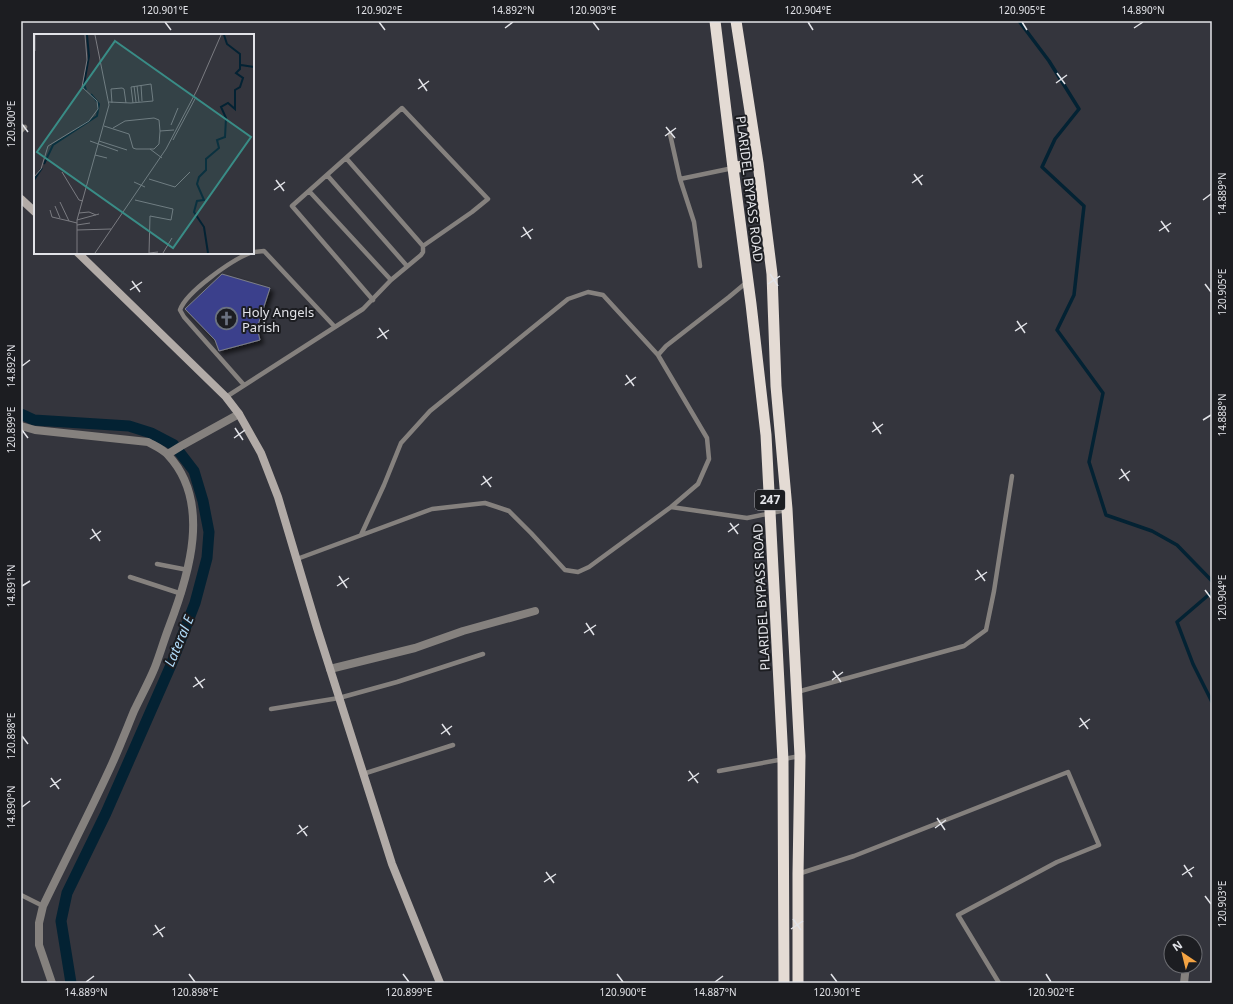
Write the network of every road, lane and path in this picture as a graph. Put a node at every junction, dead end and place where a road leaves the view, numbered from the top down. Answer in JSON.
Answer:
{"nodes":[{"id":1,"x":715,"y":21,"type":"edge"},
{"id":2,"x":736,"y":21,"type":"edge"},
{"id":3,"x":670,"y":134,"type":"dead end"},
{"id":4,"x":346,"y":158,"type":"junction"},
{"id":5,"x":758,"y":163,"type":"junction"},
{"id":6,"x":733,"y":168,"type":"junction"},
{"id":7,"x":327,"y":175,"type":"junction"},
{"id":8,"x":680,"y":179,"type":"junction"},
{"id":9,"x":309,"y":191,"type":"junction"},
{"id":10,"x":21,"y":199,"type":"edge"},
{"id":11,"x":34,"y":211,"type":"edge"},
{"id":12,"x":423,"y":246,"type":"junction"},
{"id":13,"x":254,"y":252,"type":"edge"},
{"id":14,"x":79,"y":254,"type":"edge"},
{"id":15,"x":247,"y":254,"type":"edge"},
{"id":16,"x":407,"y":266,"type":"junction"},
{"id":17,"x":700,"y":266,"type":"dead end"},
{"id":18,"x":391,"y":280,"type":"junction"},
{"id":19,"x":748,"y":281,"type":"junction"},
{"id":20,"x":373,"y":300,"type":"junction"},
{"id":21,"x":334,"y":326,"type":"junction"},
{"id":22,"x":658,"y":355,"type":"junction"},
{"id":23,"x":244,"y":385,"type":"junction"},
{"id":24,"x":226,"y":397,"type":"junction"},
{"id":25,"x":239,"y":414,"type":"junction"},
{"id":26,"x":21,"y":426,"type":"edge"},
{"id":27,"x":170,"y":453,"type":"junction"},
{"id":28,"x":1012,"y":476,"type":"dead end"},
{"id":29,"x":671,"y":507,"type":"junction"},
{"id":30,"x":787,"y":509,"type":"junction"},
{"id":31,"x":771,"y":513,"type":"junction"},
{"id":32,"x":361,"y":535,"type":"junction"},
{"id":33,"x":297,"y":559,"type":"junction"},
{"id":34,"x":157,"y":564,"type":"dead end"},
{"id":35,"x":188,"y":570,"type":"junction"},
{"id":36,"x":130,"y":577,"type":"dead end"},
{"id":37,"x":182,"y":594,"type":"junction"},
{"id":38,"x":535,"y":611,"type":"dead end"},
{"id":39,"x":484,"y":654,"type":"dead end"},
{"id":40,"x":330,"y":669,"type":"junction"},
{"id":41,"x":797,"y":692,"type":"junction"},
{"id":42,"x":339,"y":698,"type":"junction"},
{"id":43,"x":271,"y":709,"type":"dead end"},
{"id":44,"x":453,"y":744,"type":"dead end"},
{"id":45,"x":800,"y":756,"type":"junction"},
{"id":46,"x":783,"y":760,"type":"junction"},
{"id":47,"x":719,"y":771,"type":"dead end"},
{"id":48,"x":363,"y":774,"type":"junction"},
{"id":49,"x":798,"y":874,"type":"junction"},
{"id":50,"x":21,"y":895,"type":"edge"},
{"id":51,"x":43,"y":906,"type":"junction"},
{"id":52,"x":52,"y":983,"type":"edge"},
{"id":53,"x":440,"y":983,"type":"edge"},
{"id":54,"x":784,"y":983,"type":"edge"},
{"id":55,"x":798,"y":983,"type":"edge"},
{"id":56,"x":999,"y":983,"type":"edge"}],
"edges":[{"from":1,"to":6,"type":"highway","name":"PLARIDEL BYPASS ROAD","number":"247"},
{"from":2,"to":5,"type":"highway","name":"PLARIDEL BYPASS ROAD","number":"247"},
{"from":3,"to":8,"type":"lane"},
{"from":4,"to":7,"type":"lane"},
{"from":4,"to":12,"type":"lane"},
{"from":4,"to":12,"type":"lane"},
{"from":5,"to":6,"type":"highway"},
{"from":5,"to":30,"type":"highway","name":"PLARIDEL BYPASS ROAD","number":"247"},
{"from":6,"to":8,"type":"lane"},
{"from":6,"to":19,"type":"highway","name":"PLARIDEL BYPASS ROAD","number":"247"},
{"from":7,"to":9,"type":"lane"},
{"from":7,"to":16,"type":"lane"},
{"from":8,"to":17,"type":"lane"},
{"from":9,"to":18,"type":"lane"},
{"from":9,"to":20,"type":"lane"},
{"from":10,"to":11,"type":"main road"},
{"from":12,"to":16,"type":"lane"},
{"from":13,"to":21,"type":"lane"},
{"from":14,"to":24,"type":"main road"},
{"from":15,"to":23,"type":"lane"},
{"from":16,"to":18,"type":"lane"},
{"from":18,"to":20,"type":"lane"},
{"from":19,"to":22,"type":"lane"},
{"from":19,"to":31,"type":"highway","name":"PLARIDEL BYPASS ROAD","number":"247"},
{"from":20,"to":21,"type":"lane"},
{"from":21,"to":23,"type":"lane"},
{"from":22,"to":29,"type":"lane"},
{"from":22,"to":32,"type":"lane"},
{"from":23,"to":24,"type":"lane"},
{"from":24,"to":25,"type":"main road"},
{"from":25,"to":27,"type":"street"},
{"from":25,"to":33,"type":"main road"},
{"from":26,"to":27,"type":"street"},
{"from":27,"to":35,"type":"street"},
{"from":28,"to":41,"type":"lane"},
{"from":29,"to":31,"type":"lane"},
{"from":29,"to":32,"type":"lane"},
{"from":30,"to":31,"type":"lane"},
{"from":30,"to":41,"type":"highway","name":"PLARIDEL BYPASS ROAD","number":"247"},
{"from":31,"to":46,"type":"highway","name":"PLARIDEL BYPASS ROAD","number":"247"},
{"from":32,"to":33,"type":"lane"},
{"from":33,"to":40,"type":"main road"},
{"from":34,"to":35,"type":"lane"},
{"from":35,"to":37,"type":"street"},
{"from":36,"to":37,"type":"lane"},
{"from":37,"to":51,"type":"street"},
{"from":38,"to":40,"type":"street"},
{"from":39,"to":42,"type":"lane"},
{"from":40,"to":42,"type":"main road"},
{"from":41,"to":45,"type":"highway","name":"PLARIDEL BYPASS ROAD","number":"247"},
{"from":42,"to":43,"type":"lane"},
{"from":42,"to":48,"type":"main road"},
{"from":44,"to":48,"type":"lane"},
{"from":45,"to":46,"type":"lane"},
{"from":45,"to":49,"type":"highway","name":"PLARIDEL BYPASS ROAD","number":"247"},
{"from":46,"to":47,"type":"lane"},
{"from":46,"to":54,"type":"highway","name":"PLARIDEL BYPASS ROAD","number":"247"},
{"from":48,"to":53,"type":"main road"},
{"from":49,"to":55,"type":"highway","name":"PLARIDEL BYPASS ROAD","number":"247"},
{"from":49,"to":56,"type":"lane"},
{"from":50,"to":51,"type":"lane"},
{"from":51,"to":52,"type":"street"}]}
